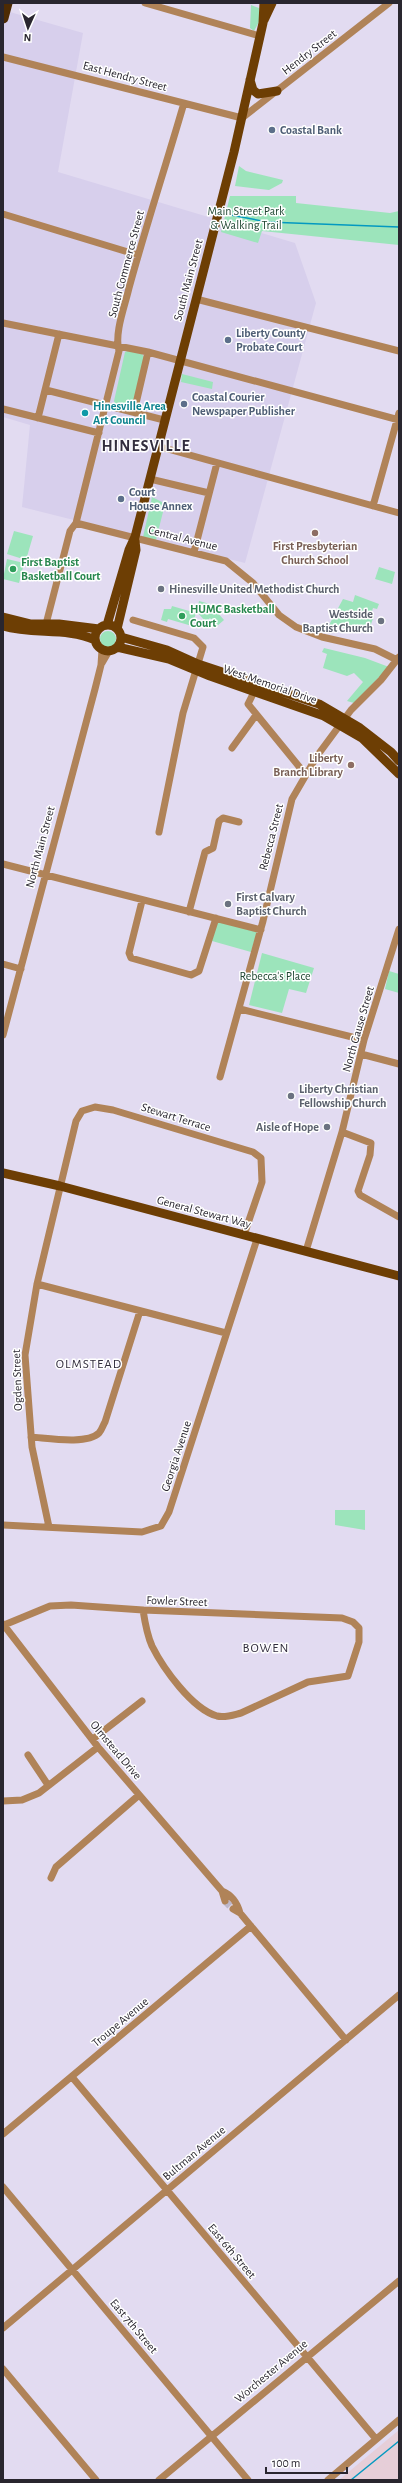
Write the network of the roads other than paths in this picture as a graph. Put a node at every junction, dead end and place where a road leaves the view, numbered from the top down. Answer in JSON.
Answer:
{"nodes":[{"id":1,"x":8,"y":3,"type":"edge"},
{"id":2,"x":144,"y":3,"type":"edge"},
{"id":3,"x":264,"y":3,"type":"edge"},
{"id":4,"x":272,"y":3,"type":"edge"},
{"id":5,"x":389,"y":3,"type":"edge"},
{"id":6,"x":3,"y":18,"type":"edge"},
{"id":7,"x":263,"y":23,"type":"junction"},
{"id":8,"x":260,"y":36,"type":"junction"},
{"id":9,"x":3,"y":57,"type":"edge"},
{"id":10,"x":250,"y":80,"type":"junction"},
{"id":11,"x":277,"y":91,"type":"junction"},
{"id":12,"x":184,"y":103,"type":"junction"},
{"id":13,"x":242,"y":118,"type":"junction"},
{"id":14,"x":3,"y":214,"type":"edge"},
{"id":15,"x":138,"y":255,"type":"junction"},
{"id":16,"x":196,"y":299,"type":"junction"},
{"id":17,"x":3,"y":322,"type":"edge"},
{"id":18,"x":59,"y":334,"type":"junction"},
{"id":19,"x":118,"y":346,"type":"junction"},
{"id":20,"x":148,"y":352,"type":"junction"},
{"id":21,"x":399,"y":352,"type":"edge"},
{"id":22,"x":180,"y":360,"type":"junction"},
{"id":23,"x":46,"y":390,"type":"junction"},
{"id":24,"x":107,"y":405,"type":"junction"},
{"id":25,"x":3,"y":409,"type":"edge"},
{"id":26,"x":134,"y":412,"type":"junction"},
{"id":27,"x":398,"y":417,"type":"edge"},
{"id":28,"x":38,"y":418,"type":"junction"},
{"id":29,"x":164,"y":420,"type":"junction"},
{"id":30,"x":99,"y":433,"type":"junction"},
{"id":31,"x":157,"y":446,"type":"junction"},
{"id":32,"x":217,"y":463,"type":"junction"},
{"id":33,"x":150,"y":478,"type":"junction"},
{"id":34,"x":208,"y":493,"type":"junction"},
{"id":35,"x":373,"y":506,"type":"junction"},
{"id":36,"x":399,"y":513,"type":"edge"},
{"id":37,"x":76,"y":523,"type":"junction"},
{"id":38,"x":135,"y":538,"type":"junction"},
{"id":39,"x":194,"y":552,"type":"junction"},
{"id":40,"x":3,"y":617,"type":"edge"},
{"id":41,"x":132,"y":620,"type":"dead end"},
{"id":42,"x":46,"y":624,"type":"junction"},
{"id":43,"x":3,"y":626,"type":"edge"},
{"id":44,"x":103,"y":627,"type":"junction"},
{"id":45,"x":119,"y":633,"type":"junction"},
{"id":46,"x":95,"y":640,"type":"junction"},
{"id":47,"x":117,"y":647,"type":"junction"},
{"id":48,"x":105,"y":651,"type":"junction"},
{"id":49,"x":398,"y":658,"type":"edge"},
{"id":50,"x":196,"y":667,"type":"junction"},
{"id":51,"x":254,"y":692,"type":"junction"},
{"id":52,"x":256,"y":715,"type":"junction"},
{"id":53,"x":343,"y":721,"type":"junction"},
{"id":54,"x":232,"y":748,"type":"dead end"},
{"id":55,"x":399,"y":761,"type":"edge"},
{"id":56,"x":399,"y":774,"type":"edge"},
{"id":57,"x":306,"y":775,"type":"junction"},
{"id":58,"x":239,"y":822,"type":"dead end"},
{"id":59,"x":159,"y":832,"type":"dead end"},
{"id":60,"x":3,"y":864,"type":"edge"},
{"id":61,"x":45,"y":875,"type":"junction"},
{"id":62,"x":142,"y":901,"type":"junction"},
{"id":63,"x":189,"y":912,"type":"junction"},
{"id":64,"x":216,"y":918,"type":"junction"},
{"id":65,"x":261,"y":930,"type":"junction"},
{"id":66,"x":399,"y":930,"type":"edge"},
{"id":67,"x":397,"y":944,"type":"edge"},
{"id":68,"x":3,"y":964,"type":"edge"},
{"id":69,"x":21,"y":969,"type":"junction"},
{"id":70,"x":240,"y":1009,"type":"junction"},
{"id":71,"x":3,"y":1035,"type":"edge"},
{"id":72,"x":364,"y":1040,"type":"junction"},
{"id":73,"x":361,"y":1054,"type":"junction"},
{"id":74,"x":399,"y":1064,"type":"edge"},
{"id":75,"x":220,"y":1077,"type":"dead end"},
{"id":76,"x":342,"y":1132,"type":"junction"},
{"id":77,"x":3,"y":1173,"type":"edge"},
{"id":78,"x":60,"y":1186,"type":"junction"},
{"id":79,"x":399,"y":1217,"type":"edge"},
{"id":80,"x":244,"y":1235,"type":"junction"},
{"id":81,"x":257,"y":1239,"type":"junction"},
{"id":82,"x":306,"y":1251,"type":"junction"},
{"id":83,"x":399,"y":1276,"type":"edge"},
{"id":84,"x":37,"y":1284,"type":"junction"},
{"id":85,"x":140,"y":1311,"type":"junction"},
{"id":86,"x":226,"y":1333,"type":"junction"},
{"id":87,"x":31,"y":1437,"type":"junction"},
{"id":88,"x":3,"y":1525,"type":"edge"},
{"id":89,"x":49,"y":1527,"type":"junction"},
{"id":90,"x":143,"y":1610,"type":"junction"},
{"id":91,"x":3,"y":1625,"type":"edge"},
{"id":92,"x":142,"y":1701,"type":"dead end"},
{"id":93,"x":93,"y":1739,"type":"junction"},
{"id":94,"x":98,"y":1747,"type":"junction"},
{"id":95,"x":28,"y":1755,"type":"dead end"},
{"id":96,"x":48,"y":1785,"type":"junction"},
{"id":97,"x":140,"y":1795,"type":"junction"},
{"id":98,"x":3,"y":1801,"type":"edge"},
{"id":99,"x":51,"y":1878,"type":"dead end"},
{"id":100,"x":219,"y":1888,"type":"junction"},
{"id":101,"x":225,"y":1900,"type":"tunnel mouth"},
{"id":102,"x":233,"y":1909,"type":"tunnel mouth"},
{"id":103,"x":240,"y":1913,"type":"junction"},
{"id":104,"x":251,"y":1926,"type":"junction"},
{"id":105,"x":399,"y":1996,"type":"edge"},
{"id":106,"x":346,"y":2040,"type":"junction"},
{"id":107,"x":72,"y":2077,"type":"junction"},
{"id":108,"x":3,"y":2134,"type":"edge"},
{"id":109,"x":3,"y":2187,"type":"edge"},
{"id":110,"x":166,"y":2190,"type":"junction"},
{"id":111,"x":73,"y":2270,"type":"junction"},
{"id":112,"x":399,"y":2281,"type":"edge"},
{"id":113,"x":3,"y":2328,"type":"edge"},
{"id":114,"x":306,"y":2356,"type":"junction"},
{"id":115,"x":3,"y":2370,"type":"edge"},
{"id":116,"x":399,"y":2420,"type":"edge"},
{"id":117,"x":211,"y":2436,"type":"junction"},
{"id":118,"x":376,"y":2439,"type":"junction"},
{"id":119,"x":96,"y":2480,"type":"edge"},
{"id":120,"x":159,"y":2480,"type":"edge"},
{"id":121,"x":248,"y":2480,"type":"edge"},
{"id":122,"x":328,"y":2480,"type":"edge"}],
"edges":[{"from":1,"to":6,"type":"highway"},
{"from":2,"to":8,"type":"street"},
{"from":3,"to":7,"type":"main road","name":"South Main Street"},
{"from":4,"to":7,"type":"main road"},
{"from":5,"to":11,"type":"street","name":"Hendry Street"},
{"from":7,"to":8,"type":"main road","name":"South Main Street"},
{"from":8,"to":10,"type":"main road","name":"South Main Street"},
{"from":9,"to":12,"type":"street","name":"East Hendry Street"},
{"from":10,"to":11,"type":"main road"},
{"from":10,"to":13,"type":"main road","name":"South Main Street"},
{"from":11,"to":13,"type":"street","name":"Hendry Street"},
{"from":12,"to":13,"type":"street","name":"East Hendry Street"},
{"from":12,"to":15,"type":"street","name":"South Commerce Street"},
{"from":13,"to":16,"type":"main road","name":"South Main Street"},
{"from":14,"to":15,"type":"street"},
{"from":15,"to":19,"type":"street","name":"South Commerce Street"},
{"from":16,"to":21,"type":"street"},
{"from":16,"to":22,"type":"main road","name":"South Main Street"},
{"from":17,"to":18,"type":"street"},
{"from":18,"to":19,"type":"street"},
{"from":18,"to":23,"type":"street"},
{"from":19,"to":20,"type":"street"},
{"from":19,"to":24,"type":"street","name":"South Commerce Street"},
{"from":20,"to":22,"type":"street"},
{"from":20,"to":26,"type":"street"},
{"from":22,"to":27,"type":"street"},
{"from":22,"to":29,"type":"main road","name":"South Main Street"},
{"from":23,"to":24,"type":"street"},
{"from":23,"to":28,"type":"street"},
{"from":24,"to":26,"type":"street"},
{"from":24,"to":30,"type":"street","name":"South Commerce Street"},
{"from":25,"to":28,"type":"street"},
{"from":26,"to":29,"type":"street"},
{"from":27,"to":35,"type":"street"},
{"from":28,"to":30,"type":"street"},
{"from":29,"to":31,"type":"main road","name":"South Main Street"},
{"from":30,"to":37,"type":"street","name":"South Commerce Street"},
{"from":31,"to":32,"type":"street"},
{"from":31,"to":33,"type":"main road"},
{"from":32,"to":34,"type":"street"},
{"from":32,"to":35,"type":"street"},
{"from":33,"to":34,"type":"street"},
{"from":33,"to":38,"type":"main road"},
{"from":34,"to":39,"type":"street"},
{"from":35,"to":36,"type":"street"},
{"from":37,"to":38,"type":"street","name":"Central Avenue"},
{"from":37,"to":42,"type":"street","name":"South Commerce Street"},
{"from":38,"to":39,"type":"street","name":"Central Avenue"},
{"from":38,"to":44,"type":"main road"},
{"from":38,"to":45,"type":"main road"},
{"from":39,"to":49,"type":"street","name":"Central Avenue"},
{"from":40,"to":42,"type":"main road"},
{"from":41,"to":50,"type":"street"},
{"from":42,"to":44,"type":"main road"},
{"from":43,"to":46,"type":"main road"},
{"from":44,"to":45,"type":"main road"},
{"from":44,"to":46,"type":"main road"},
{"from":45,"to":47,"type":"main road"},
{"from":45,"to":50,"type":"main road","name":"West Memorial Drive"},
{"from":46,"to":48,"type":"main road"},
{"from":47,"to":48,"type":"main road"},
{"from":47,"to":50,"type":"main road","name":"West Memorial Drive"},
{"from":48,"to":61,"type":"street","name":"North Main Street"},
{"from":49,"to":53,"type":"street","name":"Rebecca Street"},
{"from":50,"to":51,"type":"main road","name":"West Memorial Drive"},
{"from":50,"to":53,"type":"main road","name":"West Memorial Drive"},
{"from":50,"to":59,"type":"street"},
{"from":51,"to":52,"type":"street"},
{"from":51,"to":53,"type":"main road","name":"West Memorial Drive"},
{"from":52,"to":54,"type":"street"},
{"from":52,"to":57,"type":"street"},
{"from":53,"to":55,"type":"main road","name":"West Memorial Drive"},
{"from":53,"to":56,"type":"main road","name":"West Memorial Drive"},
{"from":53,"to":57,"type":"street","name":"Rebecca Street"},
{"from":57,"to":65,"type":"street","name":"Rebecca Street"},
{"from":58,"to":63,"type":"street"},
{"from":60,"to":61,"type":"street"},
{"from":61,"to":62,"type":"street"},
{"from":61,"to":69,"type":"street","name":"North Main Street"},
{"from":62,"to":63,"type":"street"},
{"from":62,"to":64,"type":"street"},
{"from":63,"to":64,"type":"street"},
{"from":64,"to":65,"type":"street"},
{"from":65,"to":70,"type":"street","name":"Rebecca Street"},
{"from":66,"to":67,"type":"street","name":"North Gause Street"},
{"from":67,"to":72,"type":"street","name":"North Gause Street"},
{"from":68,"to":69,"type":"street"},
{"from":69,"to":71,"type":"street","name":"North Main Street"},
{"from":70,"to":72,"type":"street"},
{"from":70,"to":75,"type":"street","name":"Rebecca Street"},
{"from":72,"to":73,"type":"street","name":"North Gause Street"},
{"from":73,"to":74,"type":"street"},
{"from":73,"to":76,"type":"street","name":"North Gause Street"},
{"from":76,"to":79,"type":"street"},
{"from":76,"to":82,"type":"street","name":"North Gause Street"},
{"from":77,"to":78,"type":"main road","name":"General Stewart Way"},
{"from":78,"to":80,"type":"main road","name":"General Stewart Way"},
{"from":78,"to":80,"type":"street","name":"Stewart Terrace"},
{"from":78,"to":84,"type":"street","name":"Ogden Street"},
{"from":80,"to":81,"type":"main road","name":"General Stewart Way"},
{"from":81,"to":82,"type":"main road","name":"General Stewart Way"},
{"from":81,"to":86,"type":"street","name":"Georgia Avenue"},
{"from":82,"to":83,"type":"main road","name":"General Stewart Way"},
{"from":84,"to":85,"type":"street"},
{"from":84,"to":87,"type":"street","name":"Ogden Street"},
{"from":85,"to":86,"type":"street"},
{"from":85,"to":87,"type":"street"},
{"from":86,"to":89,"type":"street","name":"Georgia Avenue"},
{"from":87,"to":89,"type":"street","name":"Ogden Street"},
{"from":88,"to":89,"type":"street","name":"Georgia Avenue"},
{"from":90,"to":90,"type":"street","name":"Fowler Street"},
{"from":90,"to":91,"type":"street","name":"Fowler Street"},
{"from":91,"to":93,"type":"street","name":"Olmstead Drive"},
{"from":92,"to":93,"type":"street"},
{"from":93,"to":94,"type":"street","name":"Olmstead Drive"},
{"from":94,"to":96,"type":"street"},
{"from":94,"to":97,"type":"street","name":"Olmstead Drive"},
{"from":95,"to":96,"type":"street"},
{"from":96,"to":98,"type":"street"},
{"from":97,"to":99,"type":"street"},
{"from":97,"to":100,"type":"street","name":"Olmstead Drive"},
{"from":100,"to":101,"type":"street"},
{"from":100,"to":103,"type":"street"},
{"from":102,"to":103,"type":"street"},
{"from":103,"to":104,"type":"street"},
{"from":104,"to":106,"type":"street"},
{"from":104,"to":107,"type":"street","name":"Troupe Avenue"},
{"from":105,"to":106,"type":"street","name":"Bultman Avenue"},
{"from":106,"to":110,"type":"street","name":"Bultman Avenue"},
{"from":107,"to":108,"type":"street","name":"Troupe Avenue"},
{"from":107,"to":110,"type":"street","name":"East 6th Street"},
{"from":109,"to":111,"type":"street","name":"East 7th Street"},
{"from":110,"to":111,"type":"street","name":"Bultman Avenue"},
{"from":110,"to":114,"type":"street","name":"East 6th Street"},
{"from":111,"to":113,"type":"street","name":"Bultman Avenue"},
{"from":111,"to":117,"type":"street","name":"East 7th Street"},
{"from":112,"to":114,"type":"street","name":"Worchester Avenue"},
{"from":114,"to":117,"type":"street","name":"Worchester Avenue"},
{"from":114,"to":118,"type":"street","name":"East 6th Street"},
{"from":115,"to":119,"type":"street"},
{"from":116,"to":118,"type":"street"},
{"from":117,"to":120,"type":"street","name":"Worchester Avenue"},
{"from":117,"to":121,"type":"street","name":"East 7th Street"},
{"from":118,"to":122,"type":"street"}]}
